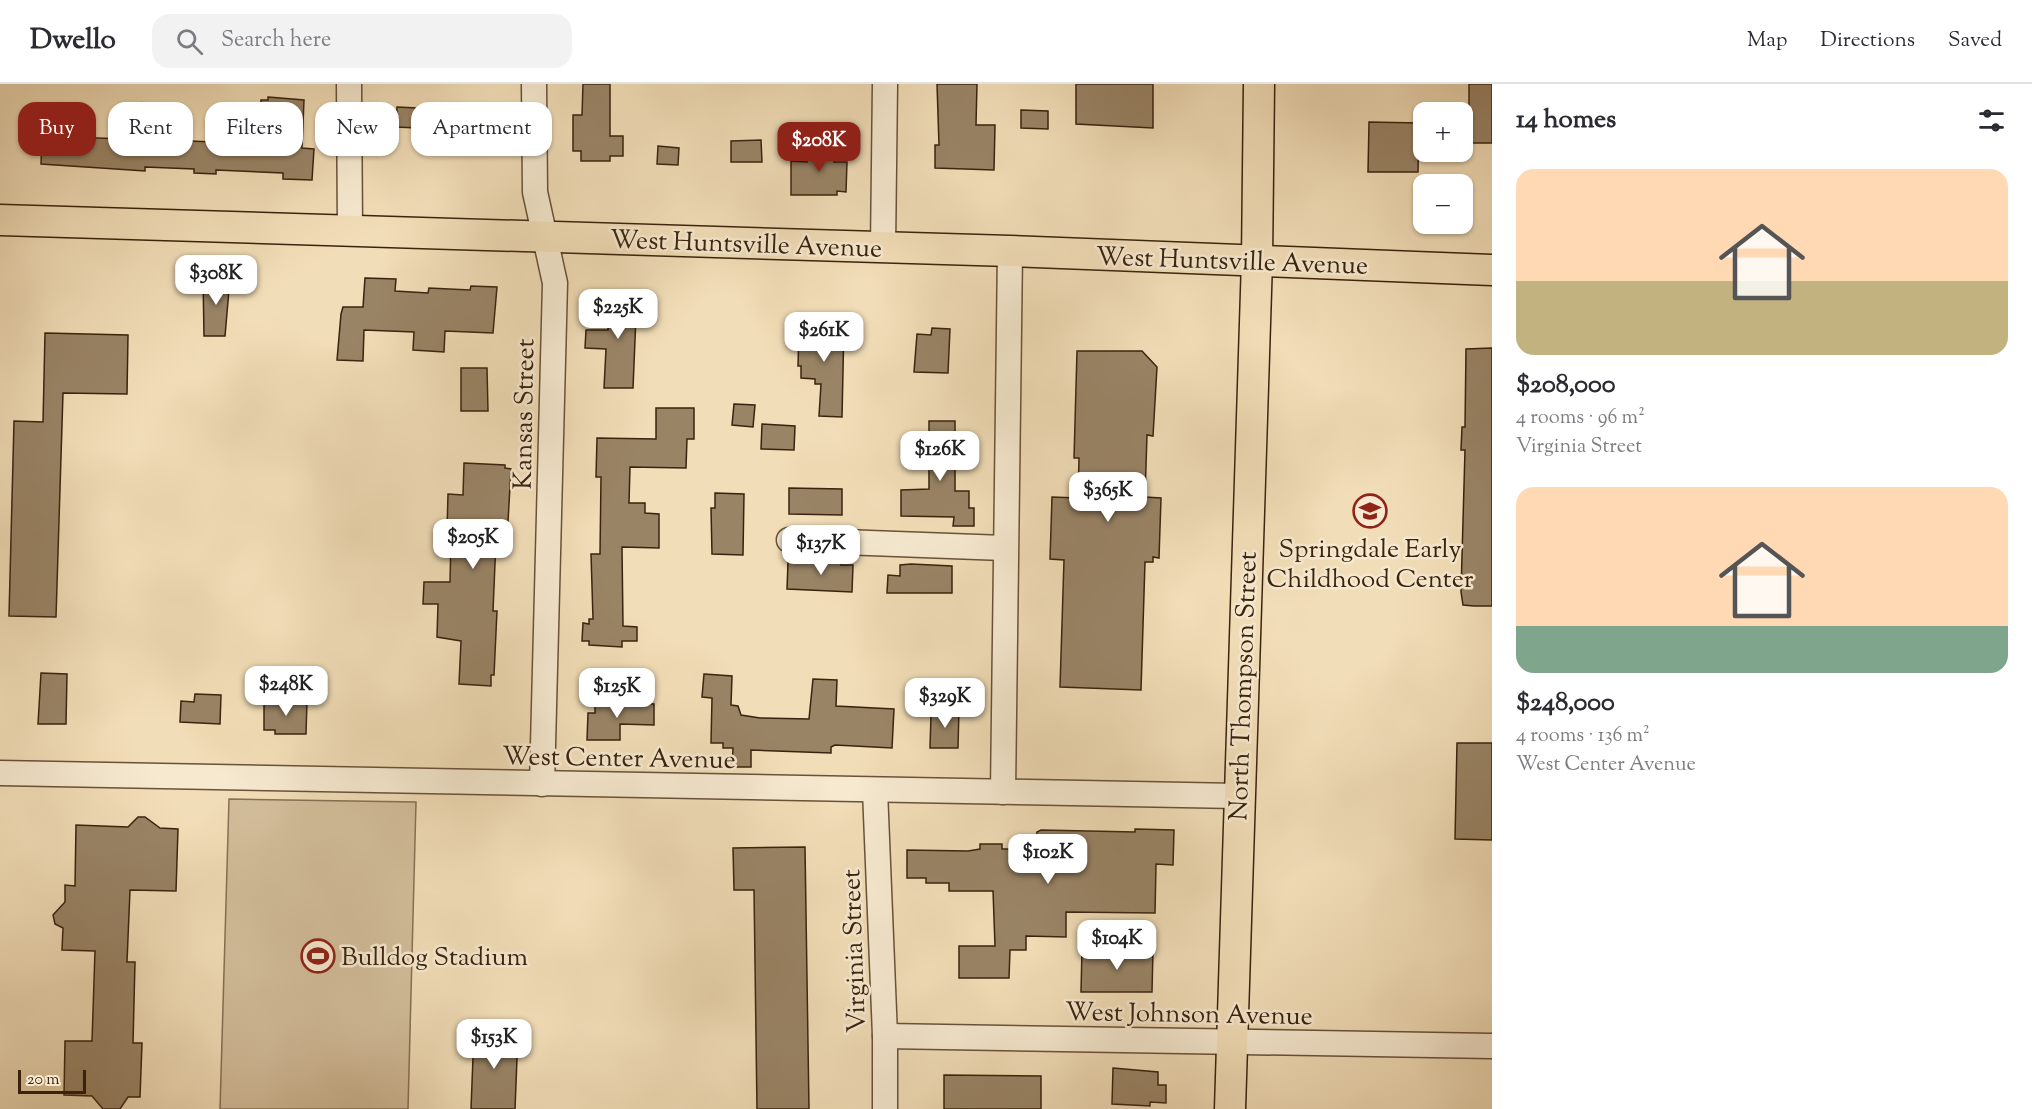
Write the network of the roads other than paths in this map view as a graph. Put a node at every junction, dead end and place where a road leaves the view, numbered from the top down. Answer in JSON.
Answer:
{"nodes":[{"id":1,"x":349,"y":84,"type":"edge"},
{"id":2,"x":534,"y":84,"type":"edge"},
{"id":3,"x":885,"y":84,"type":"edge"},
{"id":4,"x":1259,"y":84,"type":"edge"},
{"id":5,"x":0,"y":220,"type":"edge"},
{"id":6,"x":350,"y":231,"type":"junction"},
{"id":7,"x":544,"y":237,"type":"junction"},
{"id":8,"x":883,"y":247,"type":"junction"},
{"id":9,"x":1010,"y":252,"type":"junction"},
{"id":10,"x":1257,"y":260,"type":"junction"},
{"id":11,"x":1492,"y":270,"type":"edge"},
{"id":12,"x":789,"y":540,"type":"dead end"},
{"id":13,"x":1004,"y":548,"type":"junction"},
{"id":14,"x":0,"y":773,"type":"edge"},
{"id":15,"x":542,"y":784,"type":"junction"},
{"id":16,"x":875,"y":790,"type":"junction"},
{"id":17,"x":1003,"y":792,"type":"junction"},
{"id":18,"x":1238,"y":796,"type":"junction"},
{"id":19,"x":885,"y":1036,"type":"junction"},
{"id":20,"x":1232,"y":1043,"type":"junction"},
{"id":21,"x":1492,"y":1046,"type":"edge"},
{"id":22,"x":885,"y":1109,"type":"edge"},
{"id":23,"x":1230,"y":1109,"type":"edge"}],
"edges":[{"from":1,"to":6,"type":"street"},
{"from":2,"to":7,"type":"street","name":"Kansas Street"},
{"from":3,"to":8,"type":"street"},
{"from":4,"to":10,"type":"main road","name":"North Thompson Street"},
{"from":5,"to":6,"type":"main road","name":"West Huntsville Avenue"},
{"from":6,"to":7,"type":"main road","name":"West Huntsville Avenue"},
{"from":7,"to":8,"type":"main road","name":"West Huntsville Avenue"},
{"from":7,"to":15,"type":"street","name":"Kansas Street"},
{"from":8,"to":9,"type":"main road","name":"West Huntsville Avenue"},
{"from":9,"to":10,"type":"main road","name":"West Huntsville Avenue"},
{"from":9,"to":13,"type":"street"},
{"from":10,"to":11,"type":"main road","name":"West Huntsville Avenue"},
{"from":10,"to":18,"type":"main road","name":"North Thompson Street"},
{"from":12,"to":13,"type":"street"},
{"from":13,"to":17,"type":"street"},
{"from":14,"to":15,"type":"street","name":"West Center Avenue"},
{"from":15,"to":16,"type":"street","name":"West Center Avenue"},
{"from":16,"to":17,"type":"street","name":"West Center Avenue"},
{"from":16,"to":19,"type":"street","name":"Virginia Street"},
{"from":17,"to":18,"type":"street","name":"West Center Avenue"},
{"from":18,"to":20,"type":"main road","name":"North Thompson Street"},
{"from":19,"to":20,"type":"street","name":"West Johnson Avenue"},
{"from":19,"to":22,"type":"street","name":"Virginia Street"},
{"from":20,"to":21,"type":"street","name":"West Johnson Avenue"},
{"from":20,"to":23,"type":"main road","name":"North Thompson Street"}]}
